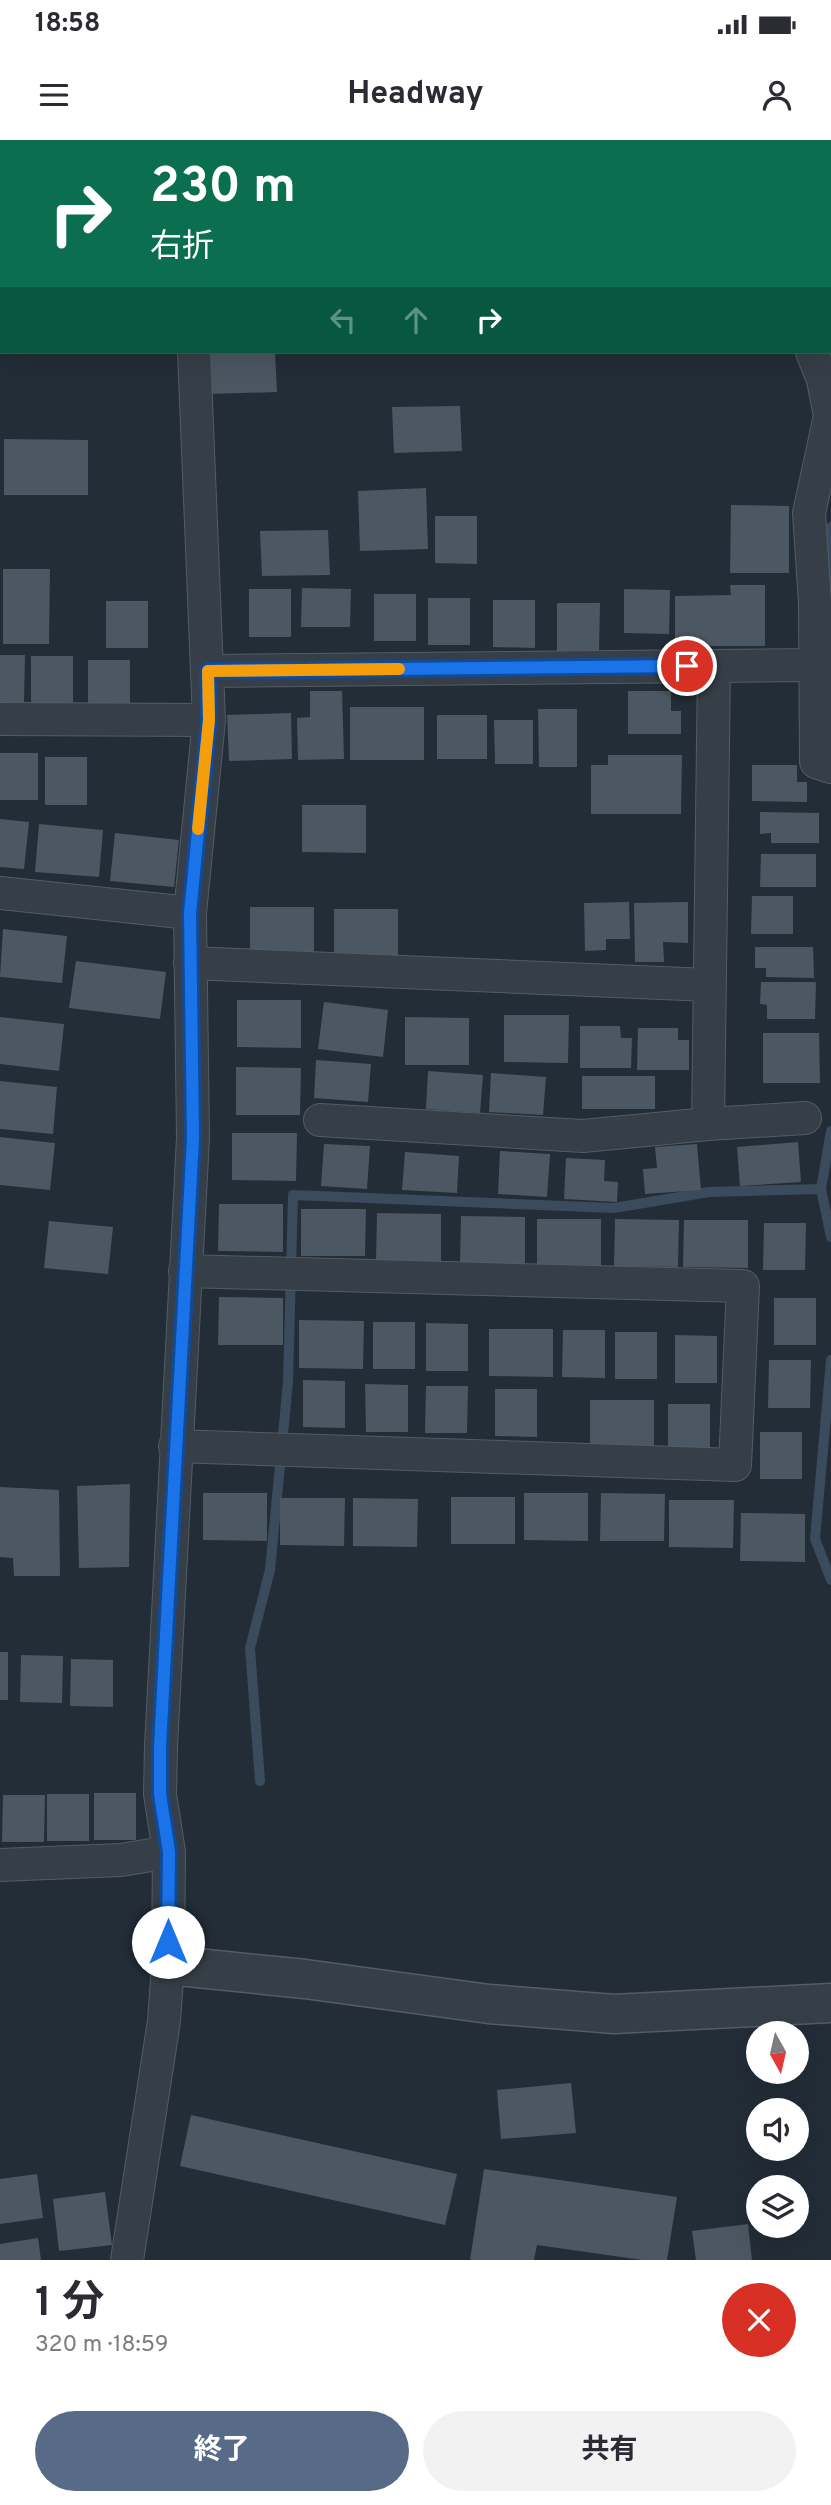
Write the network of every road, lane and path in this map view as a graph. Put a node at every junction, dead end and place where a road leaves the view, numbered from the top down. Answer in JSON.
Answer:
{"nodes":[{"id":1,"x":194,"y":354,"type":"edge"},
{"id":2,"x":814,"y":354,"type":"edge"},
{"id":3,"x":815,"y":665,"type":"junction"},
{"id":4,"x":714,"y":666,"type":"junction"},
{"id":5,"x":208,"y":671,"type":"junction"},
{"id":6,"x":0,"y":719,"type":"edge"},
{"id":7,"x":209,"y":720,"type":"junction"},
{"id":8,"x":831,"y":767,"type":"edge"},
{"id":9,"x":0,"y":892,"type":"edge"},
{"id":10,"x":190,"y":913,"type":"junction"},
{"id":11,"x":190,"y":962,"type":"junction"},
{"id":12,"x":709,"y":985,"type":"junction"},
{"id":13,"x":805,"y":1118,"type":"dead end"},
{"id":14,"x":320,"y":1120,"type":"dead end"},
{"id":15,"x":708,"y":1124,"type":"junction"},
{"id":16,"x":185,"y":1271,"type":"junction"},
{"id":17,"x":175,"y":1446,"type":"junction"},
{"id":18,"x":169,"y":1852,"type":"junction"},
{"id":19,"x":0,"y":1865,"type":"edge"},
{"id":20,"x":168,"y":1965,"type":"junction"},
{"id":21,"x":831,"y":2003,"type":"edge"},
{"id":22,"x":127,"y":2260,"type":"edge"}],
"edges":[{"from":1,"to":5,"type":"street"},
{"from":2,"to":3,"type":"street"},
{"from":3,"to":4,"type":"street"},
{"from":3,"to":8,"type":"street"},
{"from":4,"to":5,"type":"street"},
{"from":4,"to":12,"type":"street"},
{"from":5,"to":7,"type":"street"},
{"from":6,"to":7,"type":"street"},
{"from":7,"to":10,"type":"street"},
{"from":9,"to":10,"type":"street"},
{"from":10,"to":11,"type":"street"},
{"from":11,"to":12,"type":"street"},
{"from":11,"to":16,"type":"street"},
{"from":12,"to":15,"type":"street"},
{"from":13,"to":15,"type":"street"},
{"from":14,"to":15,"type":"street"},
{"from":16,"to":17,"type":"street"},
{"from":16,"to":17,"type":"street"},
{"from":17,"to":18,"type":"street"},
{"from":18,"to":19,"type":"street"},
{"from":18,"to":20,"type":"street"},
{"from":20,"to":21,"type":"street"},
{"from":20,"to":22,"type":"street"}]}
